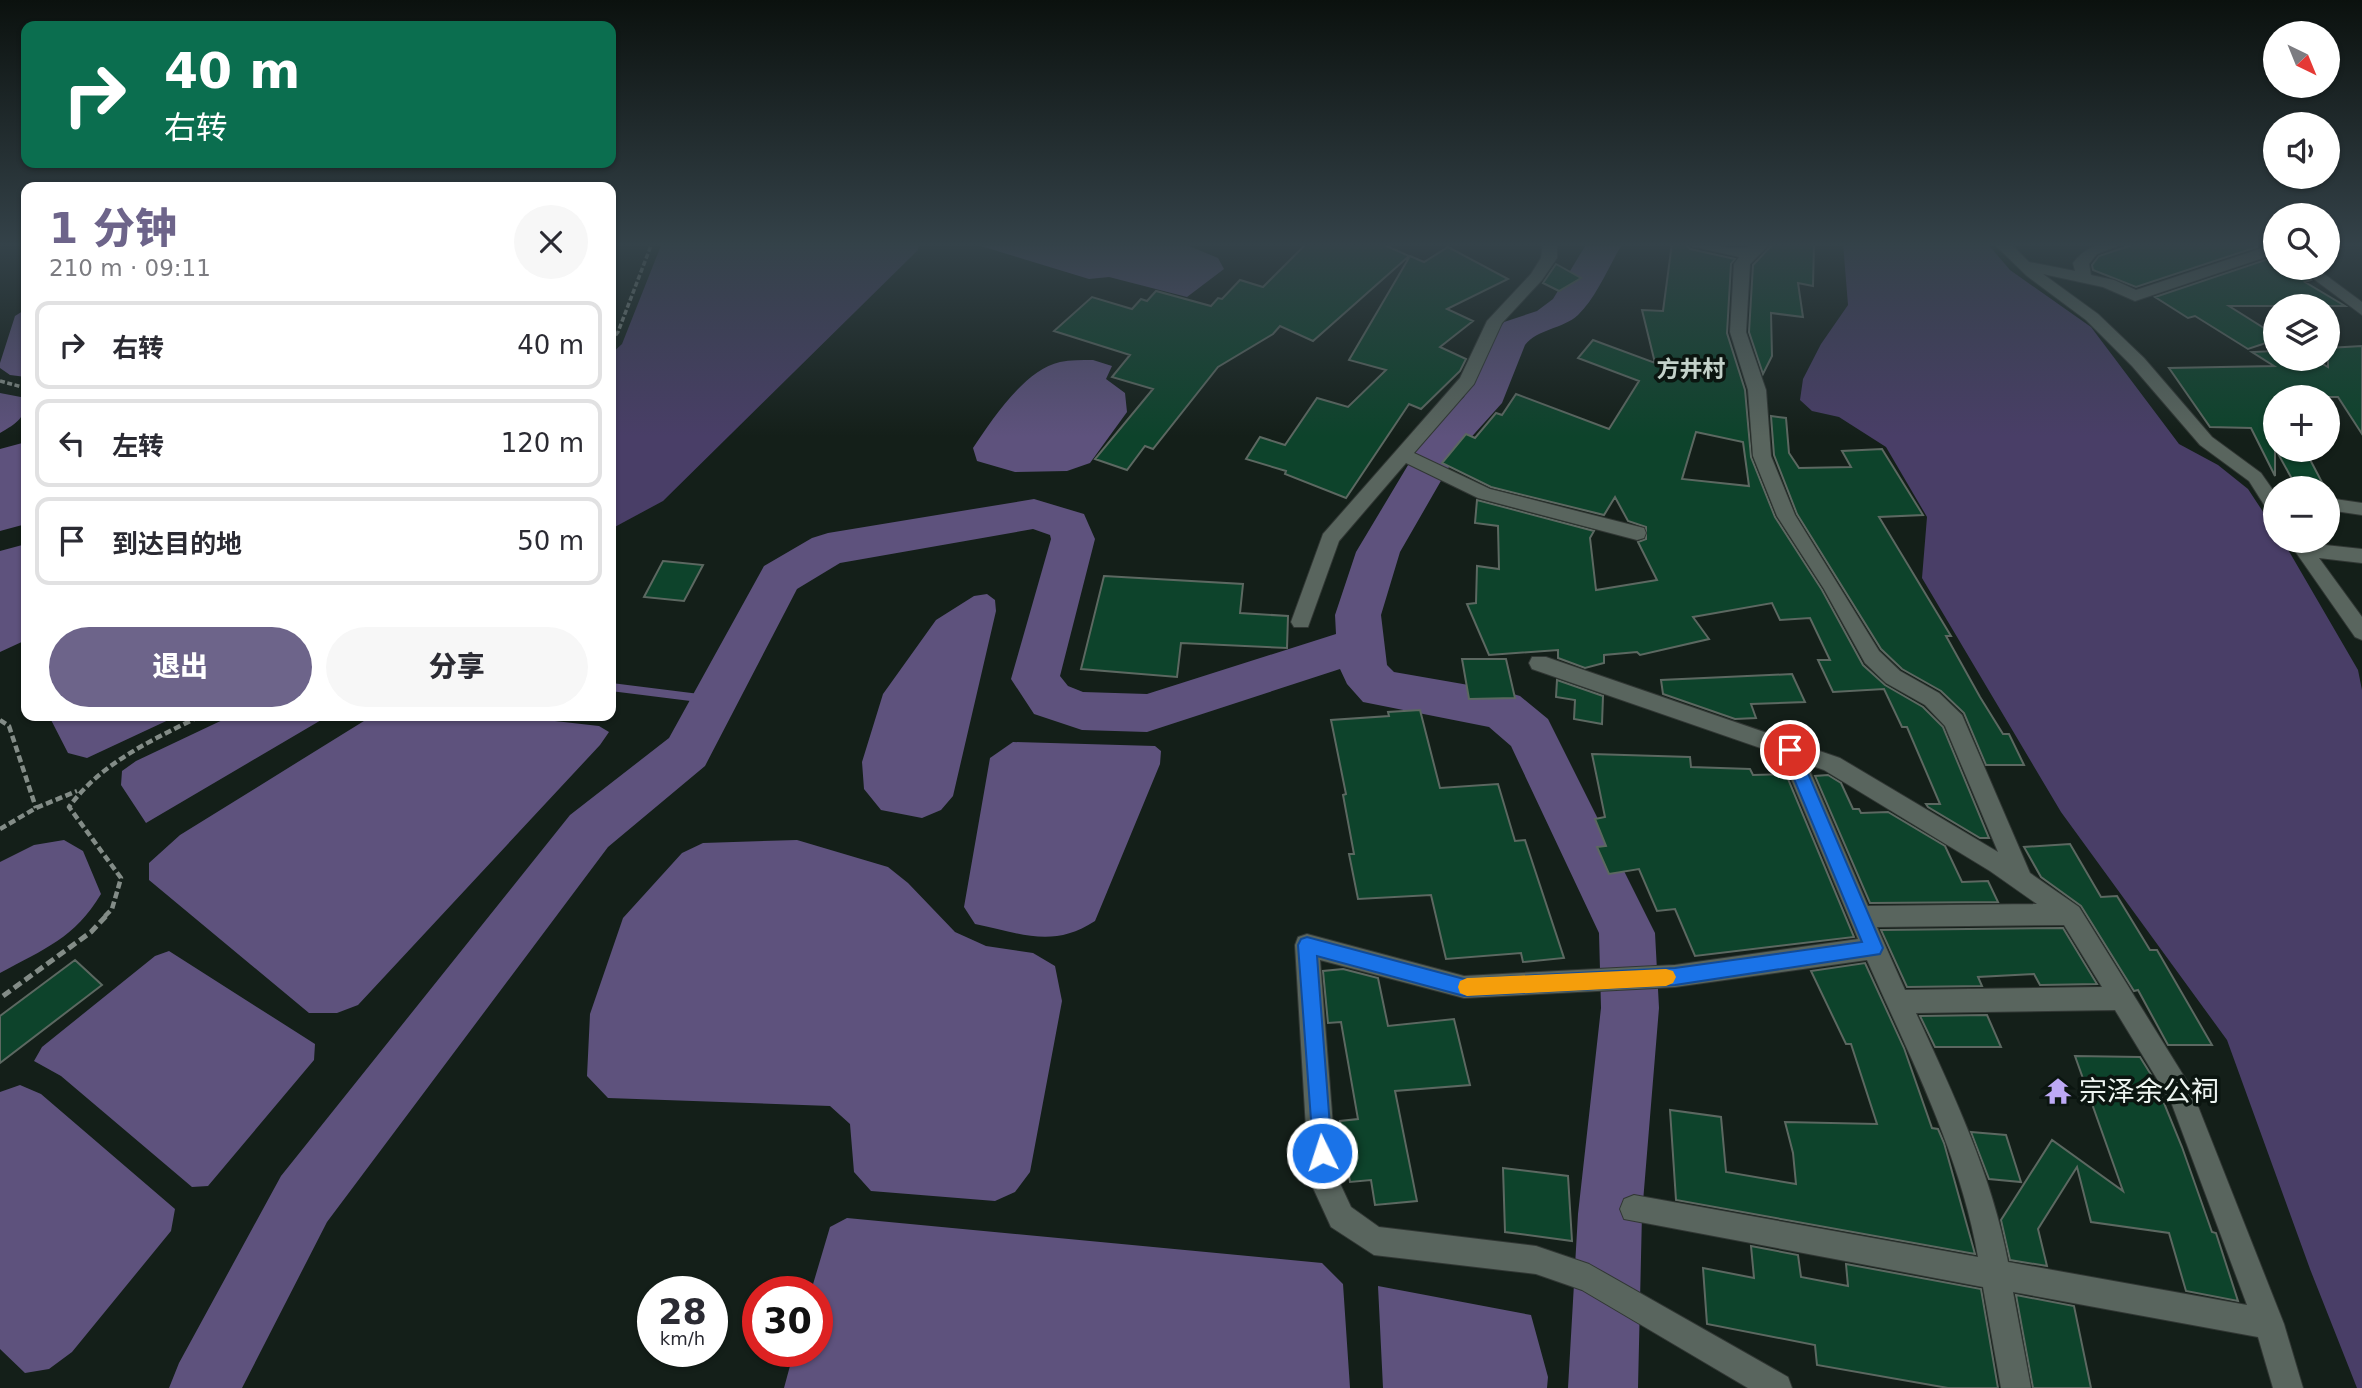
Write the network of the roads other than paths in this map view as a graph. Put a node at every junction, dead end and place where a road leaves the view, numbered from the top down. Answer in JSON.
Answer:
{"nodes":[{"id":1,"x":1508,"y":308,"type":"edge"},
{"id":2,"x":1739,"y":308,"type":"edge"},
{"id":3,"x":2080,"y":308,"type":"edge"},
{"id":4,"x":1407,"y":457,"type":"junction"},
{"id":5,"x":2263,"y":488,"type":"edge"},
{"id":6,"x":2340,"y":506,"type":"edge"},
{"id":7,"x":2362,"y":509,"type":"edge"},
{"id":8,"x":1637,"y":533,"type":"dead end"},
{"id":9,"x":2340,"y":552,"type":"edge"},
{"id":10,"x":2306,"y":553,"type":"edge"},
{"id":11,"x":2362,"y":556,"type":"edge"},
{"id":12,"x":1301,"y":622,"type":"dead end"},
{"id":13,"x":2362,"y":632,"type":"edge"},
{"id":14,"x":1539,"y":663,"type":"dead end"},
{"id":15,"x":1790,"y":750,"type":"junction"},
{"id":16,"x":2021,"y":879,"type":"junction"},
{"id":17,"x":2071,"y":914,"type":"junction"},
{"id":18,"x":1860,"y":917,"type":"junction"},
{"id":19,"x":1874,"y":948,"type":"junction"},
{"id":20,"x":2122,"y":998,"type":"junction"},
{"id":21,"x":1898,"y":1002,"type":"junction"},
{"id":22,"x":1634,"y":1209,"type":"dead end"},
{"id":23,"x":1996,"y":1273,"type":"junction"},
{"id":24,"x":2269,"y":1324,"type":"junction"},
{"id":25,"x":1777,"y":1388,"type":"edge"},
{"id":26,"x":2016,"y":1388,"type":"edge"},
{"id":27,"x":2288,"y":1388,"type":"edge"}],
"edges":[{"from":1,"to":4,"type":"street"},
{"from":2,"to":16,"type":"street"},
{"from":3,"to":5,"type":"street"},
{"from":4,"to":8,"type":"street"},
{"from":4,"to":12,"type":"street"},
{"from":6,"to":7,"type":"street"},
{"from":9,"to":11,"type":"street"},
{"from":10,"to":13,"type":"street"},
{"from":14,"to":15,"type":"street"},
{"from":15,"to":16,"type":"street"},
{"from":15,"to":18,"type":"street"},
{"from":16,"to":17,"type":"street"},
{"from":17,"to":18,"type":"street"},
{"from":17,"to":20,"type":"street"},
{"from":18,"to":19,"type":"street"},
{"from":19,"to":21,"type":"street"},
{"from":19,"to":25,"type":"street"},
{"from":20,"to":21,"type":"street"},
{"from":20,"to":24,"type":"street"},
{"from":21,"to":23,"type":"street"},
{"from":22,"to":23,"type":"street"},
{"from":23,"to":24,"type":"street"},
{"from":23,"to":26,"type":"street"},
{"from":24,"to":27,"type":"street"}]}
